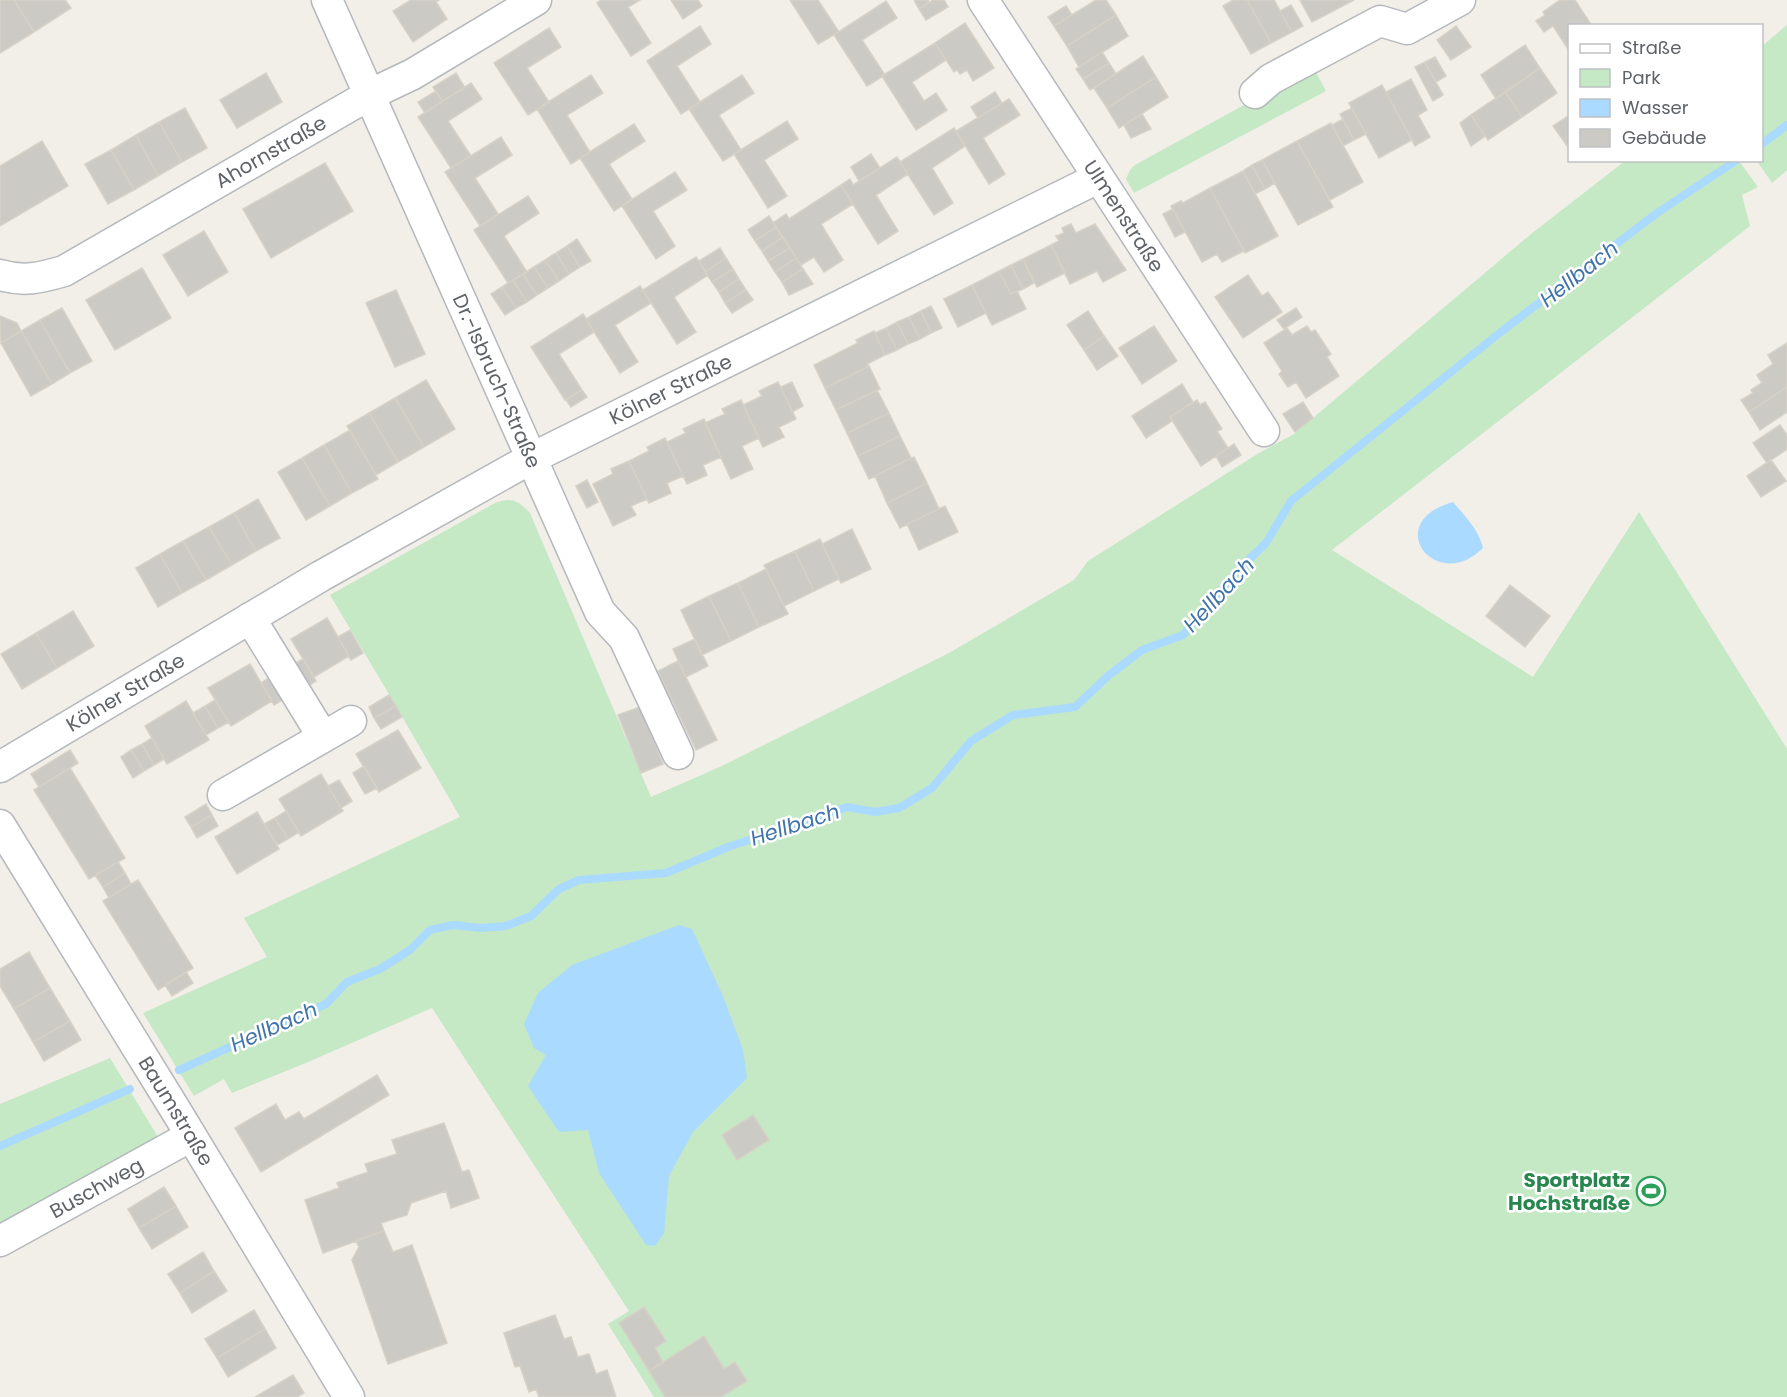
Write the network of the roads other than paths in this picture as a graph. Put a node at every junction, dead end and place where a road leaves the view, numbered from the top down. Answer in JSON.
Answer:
{"nodes":[{"id":1,"x":327,"y":0,"type":"edge"},
{"id":2,"x":536,"y":0,"type":"edge"},
{"id":3,"x":983,"y":0,"type":"edge"},
{"id":4,"x":1460,"y":0,"type":"edge"},
{"id":5,"x":1255,"y":93,"type":"dead end"},
{"id":6,"x":369,"y":95,"type":"junction"},
{"id":7,"x":1098,"y":178,"type":"junction"},
{"id":8,"x":0,"y":275,"type":"edge"},
{"id":9,"x":1264,"y":431,"type":"dead end"},
{"id":10,"x":530,"y":459,"type":"junction"},
{"id":11,"x":250,"y":618,"type":"junction"},
{"id":12,"x":351,"y":721,"type":"dead end"},
{"id":13,"x":323,"y":737,"type":"junction"},
{"id":14,"x":678,"y":754,"type":"dead end"},
{"id":15,"x":0,"y":767,"type":"edge"},
{"id":16,"x":223,"y":795,"type":"dead end"},
{"id":17,"x":0,"y":825,"type":"edge"},
{"id":18,"x":191,"y":1136,"type":"junction"},
{"id":19,"x":0,"y":1241,"type":"edge"},
{"id":20,"x":349,"y":1397,"type":"edge"}],
"edges":[{"from":1,"to":6,"type":"street","name":"Dr.-Isbruch-Straße"},
{"from":2,"to":6,"type":"street","name":"Ahornstraße"},
{"from":3,"to":7,"type":"street","name":"Ulmenstraße"},
{"from":4,"to":5,"type":"street"},
{"from":6,"to":8,"type":"street","name":"Ahornstraße"},
{"from":6,"to":10,"type":"street","name":"Dr.-Isbruch-Straße"},
{"from":7,"to":9,"type":"street","name":"Ulmenstraße"},
{"from":7,"to":10,"type":"street","name":"Kölner Straße"},
{"from":10,"to":11,"type":"street","name":"Kölner Straße"},
{"from":10,"to":14,"type":"street","name":"Dr.-Isbruch-Straße"},
{"from":11,"to":13,"type":"street"},
{"from":11,"to":15,"type":"street","name":"Kölner Straße"},
{"from":12,"to":13,"type":"street"},
{"from":13,"to":16,"type":"street"},
{"from":17,"to":18,"type":"street","name":"Baumstraße"},
{"from":18,"to":19,"type":"street","name":"Buschweg"},
{"from":18,"to":20,"type":"street","name":"Baumstraße"}]}
